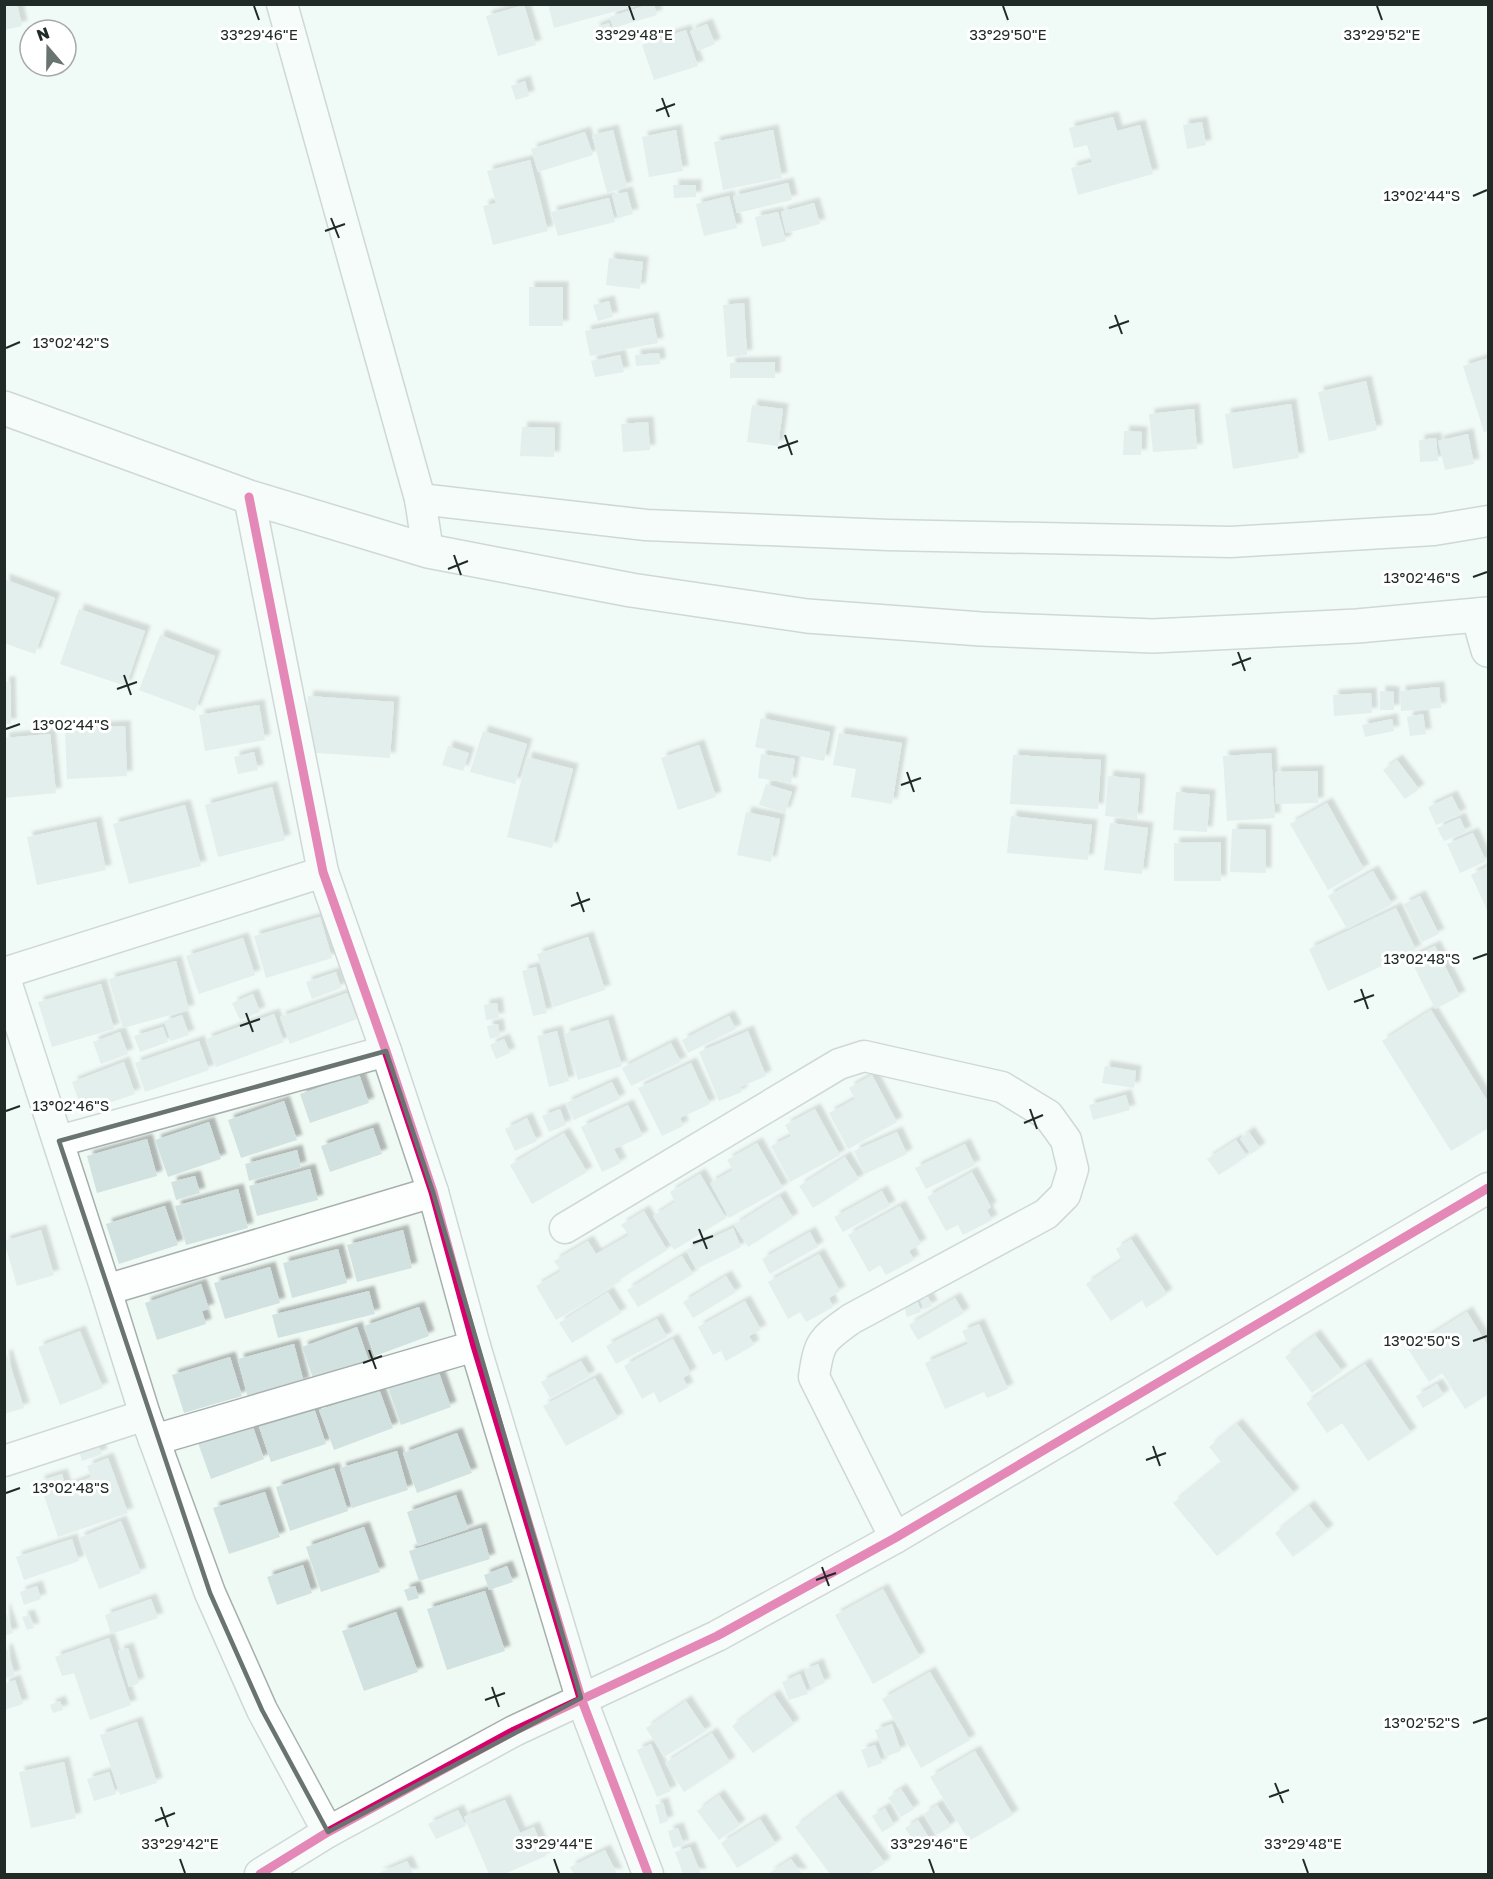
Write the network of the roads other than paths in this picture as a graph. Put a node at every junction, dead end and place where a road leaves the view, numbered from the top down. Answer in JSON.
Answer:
{"nodes":[{"id":1,"x":282,"y":4,"type":"edge"},
{"id":2,"x":4,"y":408,"type":"edge"},
{"id":3,"x":249,"y":497,"type":"junction"},
{"id":4,"x":420,"y":500,"type":"junction"},
{"id":5,"x":1488,"y":521,"type":"edge"},
{"id":6,"x":428,"y":551,"type":"junction"},
{"id":7,"x":1483,"y":614,"type":"edge"},
{"id":8,"x":1488,"y":650,"type":"edge"},
{"id":9,"x":322,"y":872,"type":"junction"},
{"id":10,"x":4,"y":974,"type":"edge"},
{"id":11,"x":386,"y":1051,"type":"junction"},
{"id":12,"x":59,"y":1141,"type":"junction"},
{"id":13,"x":1488,"y":1188,"type":"edge"},
{"id":14,"x":433,"y":1192,"type":"junction"},
{"id":15,"x":565,"y":1228,"type":"dead end"},
{"id":16,"x":106,"y":1290,"type":"junction"},
{"id":17,"x":475,"y":1346,"type":"junction"},
{"id":18,"x":149,"y":1428,"type":"junction"},
{"id":19,"x":4,"y":1461,"type":"edge"},
{"id":20,"x":895,"y":1538,"type":"junction"},
{"id":21,"x":581,"y":1698,"type":"junction"},
{"id":22,"x":328,"y":1832,"type":"junction"},
{"id":23,"x":272,"y":1871,"type":"edge"},
{"id":24,"x":648,"y":1875,"type":"edge"}],
"edges":[{"from":1,"to":4,"type":"street"},
{"from":2,"to":3,"type":"main road"},
{"from":3,"to":6,"type":"main road"},
{"from":3,"to":9,"type":"street"},
{"from":4,"to":5,"type":"street"},
{"from":4,"to":6,"type":"street"},
{"from":6,"to":7,"type":"main road"},
{"from":7,"to":8,"type":"main road"},
{"from":9,"to":10,"type":"street"},
{"from":9,"to":11,"type":"street"},
{"from":10,"to":12,"type":"street"},
{"from":11,"to":12,"type":"street"},
{"from":11,"to":14,"type":"street"},
{"from":12,"to":16,"type":"street"},
{"from":13,"to":20,"type":"street"},
{"from":14,"to":16,"type":"street"},
{"from":14,"to":17,"type":"street"},
{"from":15,"to":20,"type":"street"},
{"from":16,"to":18,"type":"street"},
{"from":17,"to":18,"type":"street"},
{"from":17,"to":21,"type":"street"},
{"from":18,"to":19,"type":"street"},
{"from":18,"to":22,"type":"street"},
{"from":20,"to":21,"type":"street"},
{"from":21,"to":22,"type":"street"},
{"from":21,"to":24,"type":"street"},
{"from":22,"to":23,"type":"street"}]}
